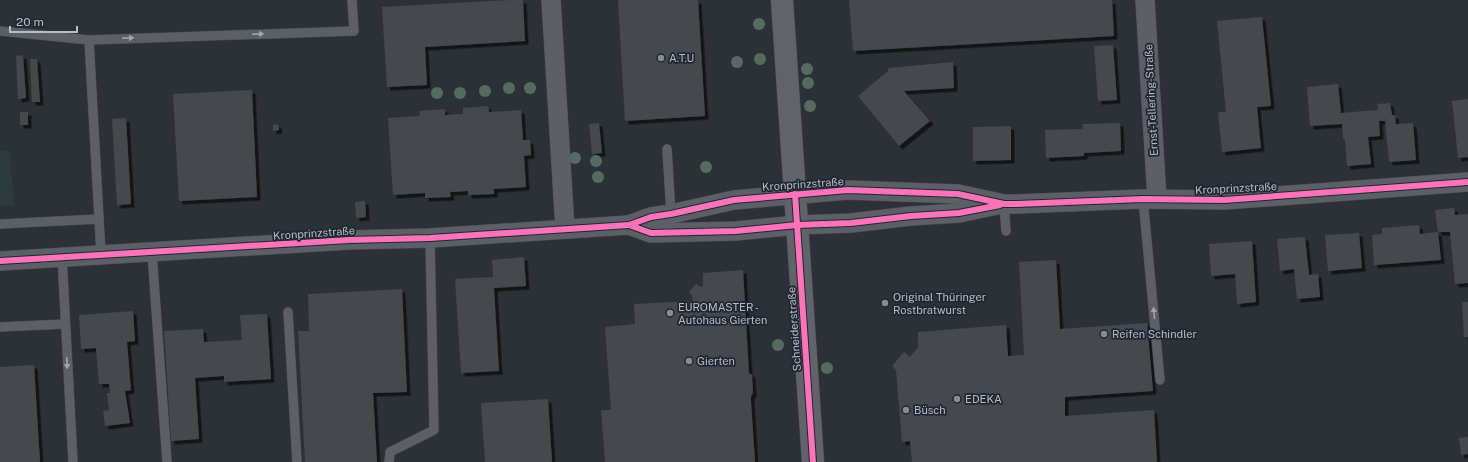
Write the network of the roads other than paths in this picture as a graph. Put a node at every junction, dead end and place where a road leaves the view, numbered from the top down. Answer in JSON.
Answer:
{"nodes":[{"id":1,"x":352,"y":0,"type":"edge"},
{"id":2,"x":551,"y":0,"type":"edge"},
{"id":3,"x":782,"y":0,"type":"edge"},
{"id":4,"x":1145,"y":0,"type":"edge"},
{"id":5,"x":0,"y":31,"type":"edge"},
{"id":6,"x":89,"y":40,"type":"junction"},
{"id":7,"x":666,"y":148,"type":"dead end"},
{"id":8,"x":1468,"y":182,"type":"edge"},
{"id":9,"x":795,"y":194,"type":"junction"},
{"id":10,"x":1150,"y":199,"type":"junction"},
{"id":11,"x":1004,"y":204,"type":"junction"},
{"id":12,"x":671,"y":214,"type":"junction"},
{"id":13,"x":99,"y":219,"type":"junction"},
{"id":14,"x":0,"y":224,"type":"edge"},
{"id":15,"x":629,"y":225,"type":"junction"},
{"id":16,"x":797,"y":225,"type":"junction"},
{"id":17,"x":565,"y":229,"type":"junction"},
{"id":18,"x":1006,"y":231,"type":"dead end"},
{"id":19,"x":430,"y":238,"type":"junction"},
{"id":20,"x":152,"y":252,"type":"junction"},
{"id":21,"x":101,"y":254,"type":"junction"},
{"id":22,"x":62,"y":257,"type":"junction"},
{"id":23,"x":0,"y":261,"type":"edge"},
{"id":24,"x":288,"y":312,"type":"dead end"},
{"id":25,"x":65,"y":324,"type":"junction"},
{"id":26,"x":0,"y":327,"type":"edge"},
{"id":27,"x":1160,"y":380,"type":"dead end"},
{"id":28,"x":73,"y":462,"type":"edge"},
{"id":29,"x":167,"y":462,"type":"edge"},
{"id":30,"x":297,"y":462,"type":"edge"},
{"id":31,"x":390,"y":462,"type":"edge"},
{"id":32,"x":813,"y":462,"type":"edge"}],
"edges":[{"from":6,"to":1,"type":"lane","one_way":true},
{"from":2,"to":17,"type":"street"},
{"from":3,"to":9,"type":"main road","name":"Schneiderstraße"},
{"from":4,"to":10,"type":"street","name":"Ernst-Tellering-Straße"},
{"from":5,"to":6,"type":"lane"},
{"from":6,"to":13,"type":"lane"},
{"from":7,"to":12,"type":"lane"},
{"from":8,"to":10,"type":"street","name":"Kronprinzstraße"},
{"from":9,"to":11,"type":"street","name":"Kronprinzstraße"},
{"from":9,"to":12,"type":"street","name":"Kronprinzstraße"},
{"from":9,"to":16,"type":"main road","name":"Schneiderstraße"},
{"from":10,"to":11,"type":"street","name":"Kronprinzstraße"},
{"from":27,"to":10,"type":"lane","one_way":true},
{"from":11,"to":16,"type":"street","name":"Kronprinzstraße"},
{"from":11,"to":18,"type":"lane"},
{"from":12,"to":15,"type":"street","name":"Kronprinzstraße"},
{"from":13,"to":14,"type":"lane"},
{"from":13,"to":21,"type":"lane"},
{"from":15,"to":16,"type":"street","name":"Kronprinzstraße"},
{"from":15,"to":17,"type":"street","name":"Kronprinzstraße"},
{"from":16,"to":32,"type":"main road","name":"Schneiderstraße"},
{"from":17,"to":19,"type":"street","name":"Kronprinzstraße"},
{"from":19,"to":20,"type":"street","name":"Kronprinzstraße"},
{"from":19,"to":31,"type":"lane"},
{"from":20,"to":21,"type":"street","name":"Kronprinzstraße"},
{"from":20,"to":29,"type":"lane"},
{"from":21,"to":22,"type":"street","name":"Kronprinzstraße"},
{"from":22,"to":23,"type":"street","name":"Kronprinzstraße"},
{"from":22,"to":25,"type":"lane"},
{"from":24,"to":30,"type":"lane"},
{"from":25,"to":26,"type":"lane"},
{"from":25,"to":28,"type":"lane","one_way":true}]}
